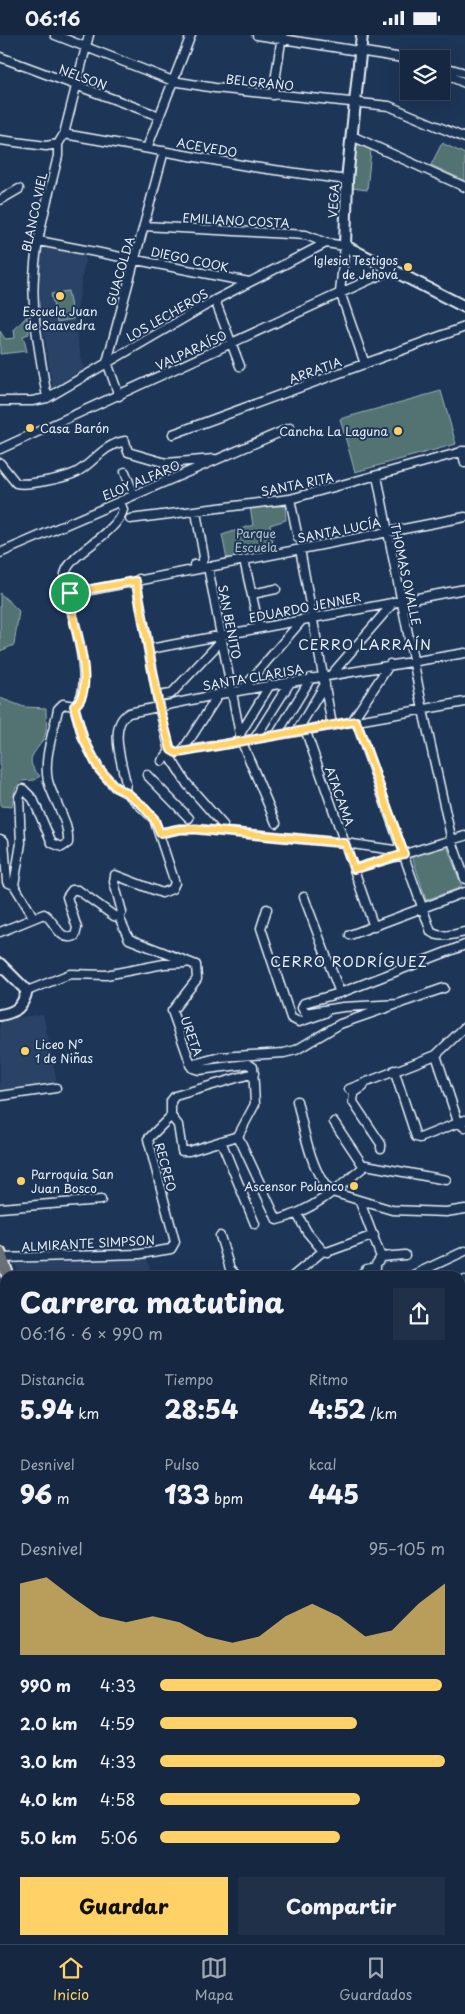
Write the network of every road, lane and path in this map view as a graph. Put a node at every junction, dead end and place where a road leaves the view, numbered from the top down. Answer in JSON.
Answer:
{"nodes":[{"id":1,"x":54,"y":35,"type":"edge"},
{"id":2,"x":89,"y":35,"type":"edge"},
{"id":3,"x":190,"y":35,"type":"edge"},
{"id":4,"x":257,"y":35,"type":"edge"},
{"id":5,"x":362,"y":35,"type":"edge"},
{"id":6,"x":282,"y":37,"type":"edge"},
{"id":7,"x":86,"y":46,"type":"junction"},
{"id":8,"x":362,"y":50,"type":"junction"},
{"id":9,"x":0,"y":57,"type":"edge"},
{"id":10,"x":400,"y":57,"type":"edge"},
{"id":11,"x":450,"y":68,"type":"edge"},
{"id":12,"x":465,"y":73,"type":"edge"},
{"id":13,"x":450,"y":78,"type":"edge"},
{"id":14,"x":173,"y":81,"type":"junction"},
{"id":15,"x":465,"y":83,"type":"edge"},
{"id":16,"x":75,"y":86,"type":"junction"},
{"id":17,"x":273,"y":95,"type":"junction"},
{"id":18,"x":356,"y":102,"type":"junction"},
{"id":19,"x":159,"y":116,"type":"junction"},
{"id":20,"x":64,"y":135,"type":"junction"},
{"id":21,"x":352,"y":136,"type":"junction"},
{"id":22,"x":465,"y":138,"type":"edge"},
{"id":23,"x":0,"y":139,"type":"edge"},
{"id":24,"x":58,"y":144,"type":"junction"},
{"id":25,"x":147,"y":148,"type":"junction"},
{"id":26,"x":164,"y":151,"type":"junction"},
{"id":27,"x":347,"y":179,"type":"junction"},
{"id":28,"x":465,"y":187,"type":"edge"},
{"id":29,"x":19,"y":189,"type":"dead end"},
{"id":30,"x":0,"y":200,"type":"edge"},
{"id":31,"x":144,"y":225,"type":"junction"},
{"id":32,"x":39,"y":241,"type":"junction"},
{"id":33,"x":326,"y":243,"type":"junction"},
{"id":34,"x":344,"y":245,"type":"junction"},
{"id":35,"x":134,"y":258,"type":"junction"},
{"id":36,"x":391,"y":270,"type":"junction"},
{"id":37,"x":249,"y":283,"type":"junction"},
{"id":38,"x":340,"y":292,"type":"junction"},
{"id":39,"x":216,"y":300,"type":"junction"},
{"id":40,"x":464,"y":305,"type":"edge"},
{"id":41,"x":465,"y":327,"type":"edge"},
{"id":42,"x":232,"y":343,"type":"junction"},
{"id":43,"x":107,"y":362,"type":"junction"},
{"id":44,"x":365,"y":365,"type":"junction"},
{"id":45,"x":240,"y":366,"type":"dead end"},
{"id":46,"x":119,"y":396,"type":"junction"},
{"id":47,"x":47,"y":398,"type":"junction"},
{"id":48,"x":0,"y":401,"type":"edge"},
{"id":49,"x":290,"y":428,"type":"dead end"},
{"id":50,"x":173,"y":434,"type":"dead end"},
{"id":51,"x":0,"y":449,"type":"edge"},
{"id":52,"x":464,"y":451,"type":"edge"},
{"id":53,"x":221,"y":459,"type":"junction"},
{"id":54,"x":0,"y":463,"type":"edge"},
{"id":55,"x":465,"y":463,"type":"edge"},
{"id":56,"x":125,"y":472,"type":"dead end"},
{"id":57,"x":377,"y":477,"type":"junction"},
{"id":58,"x":134,"y":495,"type":"junction"},
{"id":59,"x":290,"y":499,"type":"junction"},
{"id":60,"x":120,"y":501,"type":"junction"},
{"id":61,"x":196,"y":512,"type":"junction"},
{"id":62,"x":465,"y":517,"type":"edge"},
{"id":63,"x":130,"y":519,"type":"dead end"},
{"id":64,"x":386,"y":533,"type":"junction"},
{"id":65,"x":298,"y":537,"type":"dead end"},
{"id":66,"x":300,"y":549,"type":"junction"},
{"id":67,"x":0,"y":553,"type":"edge"},
{"id":68,"x":244,"y":560,"type":"junction"},
{"id":69,"x":208,"y":567,"type":"junction"},
{"id":70,"x":136,"y":581,"type":"junction"},
{"id":71,"x":276,"y":589,"type":"dead end"},
{"id":72,"x":465,"y":589,"type":"edge"},
{"id":73,"x":70,"y":593,"type":"junction"},
{"id":74,"x":252,"y":594,"type":"junction"},
{"id":75,"x":398,"y":601,"type":"junction"},
{"id":76,"x":313,"y":617,"type":"junction"},
{"id":77,"x":303,"y":619,"type":"junction"},
{"id":78,"x":259,"y":627,"type":"junction"},
{"id":79,"x":223,"y":637,"type":"junction"},
{"id":80,"x":150,"y":649,"type":"junction"},
{"id":81,"x":465,"y":653,"type":"edge"},
{"id":82,"x":412,"y":661,"type":"junction"},
{"id":83,"x":390,"y":664,"type":"junction"},
{"id":84,"x":311,"y":678,"type":"junction"},
{"id":85,"x":326,"y":678,"type":"junction"},
{"id":86,"x":291,"y":681,"type":"junction"},
{"id":87,"x":270,"y":685,"type":"junction"},
{"id":88,"x":242,"y":690,"type":"junction"},
{"id":89,"x":231,"y":692,"type":"junction"},
{"id":90,"x":218,"y":694,"type":"junction"},
{"id":91,"x":158,"y":696,"type":"junction"},
{"id":92,"x":465,"y":702,"type":"edge"},
{"id":93,"x":74,"y":706,"type":"junction"},
{"id":94,"x":159,"y":706,"type":"junction"},
{"id":95,"x":423,"y":710,"type":"junction"},
{"id":96,"x":354,"y":719,"type":"junction"},
{"id":97,"x":332,"y":725,"type":"junction"},
{"id":98,"x":301,"y":730,"type":"junction"},
{"id":99,"x":277,"y":734,"type":"junction"},
{"id":100,"x":240,"y":737,"type":"junction"},
{"id":101,"x":255,"y":738,"type":"junction"},
{"id":102,"x":171,"y":750,"type":"junction"},
{"id":103,"x":183,"y":751,"type":"junction"},
{"id":104,"x":162,"y":761,"type":"dead end"},
{"id":105,"x":147,"y":775,"type":"dead end"},
{"id":106,"x":124,"y":791,"type":"junction"},
{"id":107,"x":189,"y":818,"type":"dead end"},
{"id":108,"x":276,"y":823,"type":"dead end"},
{"id":109,"x":223,"y":825,"type":"dead end"},
{"id":110,"x":160,"y":833,"type":"junction"},
{"id":111,"x":465,"y":836,"type":"edge"},
{"id":112,"x":0,"y":839,"type":"edge"},
{"id":113,"x":452,"y":841,"type":"junction"},
{"id":114,"x":345,"y":843,"type":"junction"},
{"id":115,"x":404,"y":854,"type":"junction"},
{"id":116,"x":354,"y":869,"type":"junction"},
{"id":117,"x":465,"y":879,"type":"edge"},
{"id":118,"x":14,"y":885,"type":"junction"},
{"id":119,"x":465,"y":892,"type":"edge"},
{"id":120,"x":304,"y":897,"type":"dead end"},
{"id":121,"x":421,"y":908,"type":"junction"},
{"id":122,"x":267,"y":909,"type":"dead end"},
{"id":123,"x":119,"y":917,"type":"junction"},
{"id":124,"x":34,"y":918,"type":"junction"},
{"id":125,"x":374,"y":927,"type":"junction"},
{"id":126,"x":0,"y":932,"type":"edge"},
{"id":127,"x":465,"y":932,"type":"edge"},
{"id":128,"x":350,"y":935,"type":"dead end"},
{"id":129,"x":465,"y":945,"type":"edge"},
{"id":130,"x":190,"y":963,"type":"junction"},
{"id":131,"x":0,"y":964,"type":"edge"},
{"id":132,"x":444,"y":988,"type":"dead end"},
{"id":133,"x":27,"y":991,"type":"junction"},
{"id":134,"x":340,"y":993,"type":"junction"},
{"id":135,"x":399,"y":1004,"type":"junction"},
{"id":136,"x":343,"y":1007,"type":"junction"},
{"id":137,"x":0,"y":1015,"type":"edge"},
{"id":138,"x":465,"y":1027,"type":"edge"},
{"id":139,"x":247,"y":1054,"type":"junction"},
{"id":140,"x":205,"y":1055,"type":"dead end"},
{"id":141,"x":436,"y":1055,"type":"junction"},
{"id":142,"x":190,"y":1065,"type":"junction"},
{"id":143,"x":394,"y":1070,"type":"junction"},
{"id":144,"x":254,"y":1073,"type":"junction"},
{"id":145,"x":374,"y":1078,"type":"junction"},
{"id":146,"x":56,"y":1088,"type":"dead end"},
{"id":147,"x":349,"y":1089,"type":"dead end"},
{"id":148,"x":0,"y":1096,"type":"edge"},
{"id":149,"x":297,"y":1101,"type":"dead end"},
{"id":150,"x":171,"y":1116,"type":"junction"},
{"id":151,"x":252,"y":1119,"type":"dead end"},
{"id":152,"x":462,"y":1121,"type":"edge"},
{"id":153,"x":334,"y":1122,"type":"dead end"},
{"id":154,"x":244,"y":1124,"type":"junction"},
{"id":155,"x":465,"y":1128,"type":"edge"},
{"id":156,"x":238,"y":1136,"type":"junction"},
{"id":157,"x":221,"y":1141,"type":"junction"},
{"id":158,"x":381,"y":1148,"type":"dead end"},
{"id":159,"x":365,"y":1166,"type":"junction"},
{"id":160,"x":446,"y":1180,"type":"dead end"},
{"id":161,"x":332,"y":1193,"type":"junction"},
{"id":162,"x":101,"y":1200,"type":"dead end"},
{"id":163,"x":360,"y":1202,"type":"junction"},
{"id":164,"x":0,"y":1208,"type":"edge"},
{"id":165,"x":465,"y":1209,"type":"edge"},
{"id":166,"x":297,"y":1214,"type":"junction"},
{"id":167,"x":255,"y":1224,"type":"dead end"},
{"id":168,"x":374,"y":1235,"type":"junction"},
{"id":169,"x":220,"y":1236,"type":"dead end"},
{"id":170,"x":174,"y":1246,"type":"joint"},
{"id":171,"x":323,"y":1251,"type":"junction"},
{"id":172,"x":465,"y":1251,"type":"edge"},
{"id":173,"x":405,"y":1255,"type":"dead end"},
{"id":174,"x":0,"y":1256,"type":"edge"},
{"id":175,"x":381,"y":1257,"type":"junction"},
{"id":176,"x":376,"y":1267,"type":"junction"},
{"id":177,"x":6,"y":1271,"type":"edge"},
{"id":178,"x":232,"y":1271,"type":"edge"},
{"id":179,"x":298,"y":1271,"type":"edge"},
{"id":180,"x":365,"y":1271,"type":"edge"},
{"id":181,"x":372,"y":1271,"type":"edge"},
{"id":182,"x":422,"y":1271,"type":"edge"}],
"edges":[{"from":1,"to":7,"type":"street","name":"BELGRANO"},
{"from":2,"to":7,"type":"street","name":"BLANCO VIEL"},
{"from":3,"to":14,"type":"street"},
{"from":4,"to":6,"type":"street"},
{"from":5,"to":8,"type":"street","name":"VEGA"},
{"from":6,"to":8,"type":"street"},
{"from":6,"to":17,"type":"street"},
{"from":7,"to":14,"type":"street","name":"BELGRANO"},
{"from":7,"to":16,"type":"street","name":"BLANCO VIEL"},
{"from":8,"to":10,"type":"street"},
{"from":8,"to":18,"type":"street","name":"VEGA"},
{"from":9,"to":16,"type":"street","name":"NELSON"},
{"from":11,"to":12,"type":"street"},
{"from":13,"to":15,"type":"street"},
{"from":14,"to":17,"type":"street","name":"BELGRANO"},
{"from":14,"to":19,"type":"street"},
{"from":16,"to":19,"type":"street","name":"NELSON"},
{"from":16,"to":20,"type":"street","name":"BLANCO VIEL"},
{"from":17,"to":18,"type":"street","name":"BELGRANO"},
{"from":18,"to":21,"type":"street","name":"VEGA"},
{"from":18,"to":22,"type":"street","name":"BELGRANO"},
{"from":19,"to":25,"type":"street"},
{"from":20,"to":24,"type":"street","name":"BLANCO VIEL"},
{"from":20,"to":25,"type":"street","name":"ACEVEDO"},
{"from":21,"to":27,"type":"street","name":"VEGA"},
{"from":21,"to":28,"type":"street"},
{"from":23,"to":24,"type":"street"},
{"from":24,"to":32,"type":"street","name":"BLANCO VIEL"},
{"from":25,"to":26,"type":"street","name":"ACEVEDO"},
{"from":26,"to":27,"type":"street","name":"ACEVEDO"},
{"from":26,"to":31,"type":"street","name":"GUACOLDA"},
{"from":27,"to":34,"type":"street","name":"VEGA"},
{"from":29,"to":30,"type":"street"},
{"from":31,"to":33,"type":"street","name":"EMILIANO COSTA"},
{"from":31,"to":35,"type":"street","name":"GUACOLDA"},
{"from":32,"to":35,"type":"street","name":"DIEGO COOK"},
{"from":32,"to":47,"type":"street","name":"BLANCO VIEL"},
{"from":33,"to":34,"type":"street"},
{"from":33,"to":37,"type":"street","name":"LOS LECHEROS"},
{"from":34,"to":36,"type":"street"},
{"from":34,"to":38,"type":"street","name":"VEGA"},
{"from":35,"to":37,"type":"street","name":"DIEGO COOK"},
{"from":35,"to":43,"type":"street","name":"GUACOLDA"},
{"from":36,"to":38,"type":"street","name":"VALPARAÍSO"},
{"from":36,"to":40,"type":"street"},
{"from":37,"to":39,"type":"street","name":"LOS LECHEROS"},
{"from":38,"to":42,"type":"street","name":"VALPARAÍSO"},
{"from":38,"to":44,"type":"street","name":"VEGA"},
{"from":39,"to":42,"type":"street"},
{"from":39,"to":43,"type":"street","name":"LOS LECHEROS"},
{"from":41,"to":44,"type":"street","name":"ARRATIA"},
{"from":42,"to":45,"type":"street"},
{"from":42,"to":46,"type":"street","name":"VALPARAÍSO"},
{"from":43,"to":46,"type":"street"},
{"from":43,"to":47,"type":"street","name":"LOS LECHEROS"},
{"from":44,"to":50,"type":"street","name":"ARRATIA"},
{"from":46,"to":51,"type":"street","name":"VALPARAÍSO"},
{"from":47,"to":48,"type":"street","name":"LOS LECHEROS"},
{"from":49,"to":53,"type":"street","name":"ELOY ALFARO"},
{"from":52,"to":55,"type":"street"},
{"from":52,"to":57,"type":"street","name":"SANTA RITA"},
{"from":53,"to":54,"type":"street"},
{"from":53,"to":58,"type":"street","name":"ELOY ALFARO"},
{"from":56,"to":58,"type":"street"},
{"from":57,"to":59,"type":"street","name":"SANTA RITA"},
{"from":57,"to":64,"type":"street","name":"THOMAS OVALLE"},
{"from":58,"to":60,"type":"street","name":"ELOY ALFARO"},
{"from":59,"to":61,"type":"street","name":"SANTA RITA"},
{"from":59,"to":65,"type":"street"},
{"from":60,"to":67,"type":"street","name":"ELOY ALFARO"},
{"from":60,"to":73,"type":"street"},
{"from":61,"to":63,"type":"street","name":"SANTA RITA"},
{"from":61,"to":70,"type":"street"},
{"from":62,"to":64,"type":"street","name":"SANTA LUCÍA"},
{"from":64,"to":66,"type":"street","name":"SANTA LUCÍA"},
{"from":64,"to":75,"type":"street","name":"THOMAS OVALLE"},
{"from":66,"to":68,"type":"street","name":"SANTA LUCÍA"},
{"from":66,"to":76,"type":"street"},
{"from":68,"to":69,"type":"street","name":"SANTA LUCÍA"},
{"from":68,"to":74,"type":"street"},
{"from":69,"to":70,"type":"street","name":"SANTA LUCÍA"},
{"from":69,"to":79,"type":"street","name":"SAN BENITO"},
{"from":70,"to":73,"type":"street","name":"SANTA LUCÍA"},
{"from":70,"to":80,"type":"street"},
{"from":71,"to":74,"type":"street"},
{"from":72,"to":75,"type":"street","name":"EDUARDO JENNER"},
{"from":73,"to":93,"type":"street"},
{"from":74,"to":78,"type":"street"},
{"from":75,"to":76,"type":"street","name":"EDUARDO JENNER"},
{"from":75,"to":82,"type":"street","name":"THOMAS OVALLE"},
{"from":75,"to":85,"type":"street"},
{"from":76,"to":77,"type":"street","name":"EDUARDO JENNER"},
{"from":76,"to":85,"type":"street"},
{"from":77,"to":78,"type":"street","name":"EDUARDO JENNER"},
{"from":77,"to":88,"type":"street"},
{"from":78,"to":79,"type":"street","name":"EDUARDO JENNER"},
{"from":79,"to":80,"type":"street","name":"EDUARDO JENNER"},
{"from":79,"to":89,"type":"street","name":"SAN BENITO"},
{"from":79,"to":91,"type":"street"},
{"from":80,"to":91,"type":"street"},
{"from":81,"to":82,"type":"street","name":"SANTA CLARISA"},
{"from":82,"to":83,"type":"street","name":"SANTA CLARISA"},
{"from":82,"to":95,"type":"street","name":"THOMAS OVALLE"},
{"from":83,"to":85,"type":"street","name":"SANTA CLARISA"},
{"from":83,"to":96,"type":"street"},
{"from":84,"to":85,"type":"street","name":"SANTA CLARISA"},
{"from":84,"to":86,"type":"street","name":"SANTA CLARISA"},
{"from":84,"to":99,"type":"street"},
{"from":85,"to":97,"type":"street"},
{"from":85,"to":98,"type":"street"},
{"from":86,"to":87,"type":"street","name":"SANTA CLARISA"},
{"from":86,"to":101,"type":"street"},
{"from":87,"to":88,"type":"street","name":"SANTA CLARISA"},
{"from":87,"to":100,"type":"street"},
{"from":88,"to":89,"type":"street","name":"SANTA CLARISA"},
{"from":89,"to":90,"type":"street","name":"SANTA CLARISA"},
{"from":89,"to":100,"type":"street","name":"SAN BENITO"},
{"from":90,"to":94,"type":"street","name":"SANTA CLARISA"},
{"from":90,"to":103,"type":"street"},
{"from":91,"to":94,"type":"street"},
{"from":92,"to":95,"type":"street"},
{"from":93,"to":106,"type":"street"},
{"from":93,"to":118,"type":"street"},
{"from":94,"to":102,"type":"street"},
{"from":94,"to":106,"type":"street","name":"SANTA CLARISA"},
{"from":95,"to":96,"type":"street"},
{"from":95,"to":113,"type":"street","name":"THOMAS OVALLE"},
{"from":96,"to":97,"type":"street"},
{"from":96,"to":115,"type":"street"},
{"from":97,"to":98,"type":"street"},
{"from":98,"to":99,"type":"street"},
{"from":98,"to":114,"type":"street","name":"ATACAMA"},
{"from":99,"to":101,"type":"street"},
{"from":100,"to":101,"type":"street"},
{"from":100,"to":103,"type":"street"},
{"from":100,"to":108,"type":"street","name":"SAN BENITO"},
{"from":102,"to":103,"type":"street"},
{"from":102,"to":104,"type":"street"},
{"from":102,"to":109,"type":"street"},
{"from":105,"to":107,"type":"street"},
{"from":106,"to":110,"type":"street"},
{"from":110,"to":114,"type":"street"},
{"from":110,"to":123,"type":"street"},
{"from":111,"to":113,"type":"street"},
{"from":112,"to":118,"type":"street"},
{"from":113,"to":115,"type":"street"},
{"from":113,"to":117,"type":"street","name":"THOMAS OVALLE"},
{"from":114,"to":115,"type":"street"},
{"from":114,"to":116,"type":"street","name":"ATACAMA"},
{"from":115,"to":116,"type":"street"},
{"from":115,"to":121,"type":"street"},
{"from":116,"to":125,"type":"street","name":"ATACAMA"},
{"from":118,"to":124,"type":"street"},
{"from":119,"to":121,"type":"street"},
{"from":120,"to":134,"type":"street"},
{"from":121,"to":125,"type":"street"},
{"from":121,"to":127,"type":"street"},
{"from":122,"to":136,"type":"street"},
{"from":123,"to":124,"type":"street"},
{"from":123,"to":130,"type":"street"},
{"from":124,"to":126,"type":"street"},
{"from":125,"to":128,"type":"street"},
{"from":129,"to":134,"type":"street"},
{"from":130,"to":133,"type":"street"},
{"from":130,"to":142,"type":"street","name":"URETA"},
{"from":131,"to":133,"type":"street"},
{"from":132,"to":135,"type":"street"},
{"from":133,"to":137,"type":"street"},
{"from":134,"to":136,"type":"street"},
{"from":135,"to":136,"type":"street"},
{"from":135,"to":139,"type":"street"},
{"from":138,"to":141,"type":"street"},
{"from":139,"to":140,"type":"street"},
{"from":139,"to":142,"type":"street"},
{"from":141,"to":143,"type":"street"},
{"from":141,"to":152,"type":"street"},
{"from":142,"to":144,"type":"street","name":"URETA"},
{"from":143,"to":145,"type":"street"},
{"from":143,"to":152,"type":"street"},
{"from":144,"to":150,"type":"street","name":"RECREO"},
{"from":144,"to":154,"type":"street"},
{"from":145,"to":147,"type":"street"},
{"from":145,"to":158,"type":"street"},
{"from":146,"to":148,"type":"street"},
{"from":149,"to":161,"type":"street"},
{"from":150,"to":157,"type":"street"},
{"from":150,"to":170,"type":"street","name":"RECREO"},
{"from":151,"to":154,"type":"street"},
{"from":152,"to":155,"type":"street"},
{"from":153,"to":159,"type":"street"},
{"from":154,"to":156,"type":"street"},
{"from":156,"to":157,"type":"street"},
{"from":156,"to":166,"type":"street"},
{"from":157,"to":167,"type":"street"},
{"from":159,"to":160,"type":"street"},
{"from":159,"to":161,"type":"street"},
{"from":161,"to":163,"type":"street"},
{"from":161,"to":166,"type":"street"},
{"from":162,"to":164,"type":"street"},
{"from":163,"to":165,"type":"street"},
{"from":163,"to":168,"type":"street"},
{"from":166,"to":171,"type":"street"},
{"from":168,"to":171,"type":"street"},
{"from":168,"to":175,"type":"street"},
{"from":169,"to":178,"type":"street"},
{"from":170,"to":174,"type":"street","name":"ALMIRANTE SIMPSON"},
{"from":171,"to":179,"type":"street"},
{"from":172,"to":182,"type":"street"},
{"from":173,"to":175,"type":"street"},
{"from":174,"to":177,"type":"main road"},
{"from":175,"to":176,"type":"street"},
{"from":176,"to":180,"type":"street"},
{"from":176,"to":181,"type":"street"}]}
